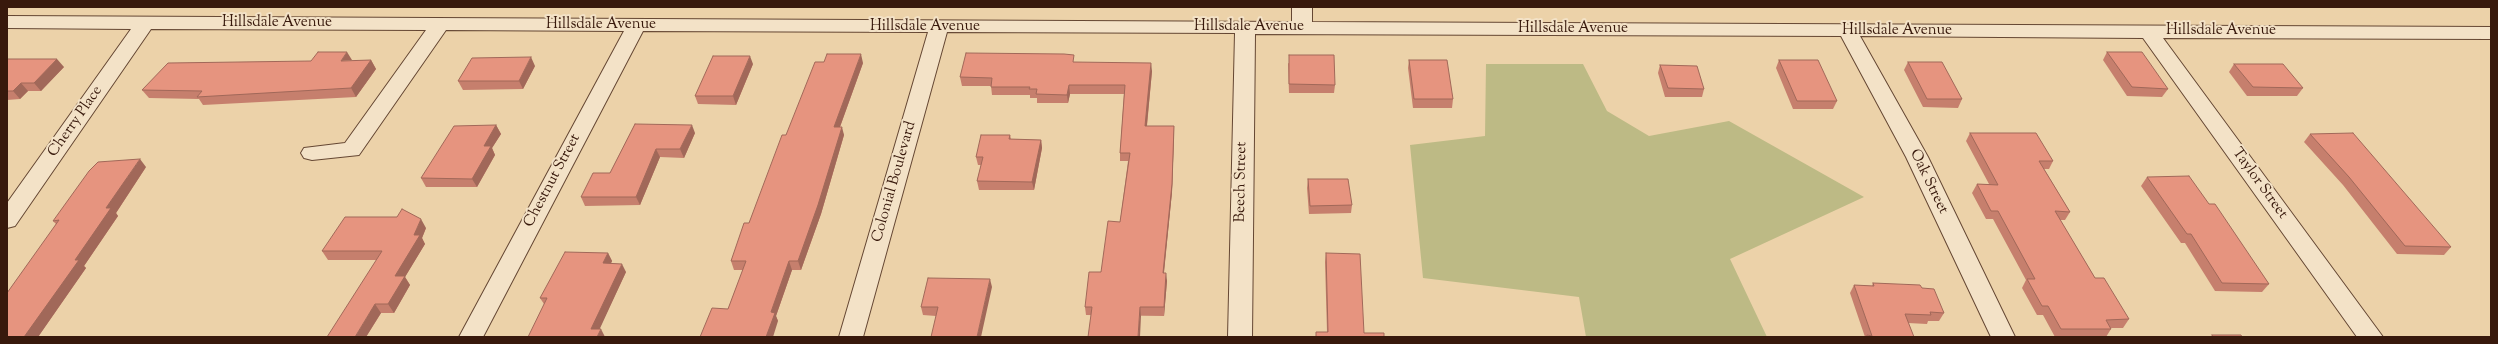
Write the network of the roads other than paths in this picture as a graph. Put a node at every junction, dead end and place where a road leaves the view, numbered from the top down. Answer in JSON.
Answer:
{"nodes":[{"id":1,"x":284,"y":7,"type":"edge"},
{"id":2,"x":1302,"y":7,"type":"edge"},
{"id":3,"x":7,"y":22,"type":"edge"},
{"id":4,"x":145,"y":23,"type":"junction"},
{"id":5,"x":270,"y":23,"type":"junction"},
{"id":6,"x":440,"y":24,"type":"junction"},
{"id":7,"x":636,"y":26,"type":"junction"},
{"id":8,"x":939,"y":27,"type":"junction"},
{"id":9,"x":1245,"y":27,"type":"junction"},
{"id":10,"x":1302,"y":27,"type":"junction"},
{"id":11,"x":1847,"y":30,"type":"junction"},
{"id":12,"x":2148,"y":31,"type":"junction"},
{"id":13,"x":2491,"y":32,"type":"edge"},
{"id":14,"x":312,"y":153,"type":"dead end"},
{"id":15,"x":7,"y":220,"type":"edge"},
{"id":16,"x":471,"y":337,"type":"edge"},
{"id":17,"x":851,"y":337,"type":"edge"},
{"id":18,"x":1240,"y":337,"type":"edge"},
{"id":19,"x":2003,"y":337,"type":"edge"},
{"id":20,"x":2371,"y":337,"type":"edge"}],
"edges":[{"from":1,"to":5,"type":"street"},
{"from":2,"to":10,"type":"street"},
{"from":3,"to":4,"type":"street","name":"Hillsdale Avenue"},
{"from":4,"to":5,"type":"street","name":"Hillsdale Avenue"},
{"from":4,"to":15,"type":"street","name":"Cherry Place"},
{"from":5,"to":6,"type":"street","name":"Hillsdale Avenue"},
{"from":6,"to":7,"type":"street","name":"Hillsdale Avenue"},
{"from":6,"to":14,"type":"street"},
{"from":7,"to":8,"type":"street","name":"Hillsdale Avenue"},
{"from":7,"to":16,"type":"street","name":"Chestnut Street"},
{"from":8,"to":9,"type":"street","name":"Hillsdale Avenue"},
{"from":8,"to":17,"type":"street","name":"Colonial Boulevard"},
{"from":9,"to":10,"type":"street","name":"Hillsdale Avenue"},
{"from":9,"to":18,"type":"street","name":"Beech Street"},
{"from":10,"to":11,"type":"street","name":"Hillsdale Avenue"},
{"from":11,"to":12,"type":"street","name":"Hillsdale Avenue"},
{"from":11,"to":19,"type":"street","name":"Oak Street"},
{"from":12,"to":13,"type":"street","name":"Hillsdale Avenue"},
{"from":12,"to":20,"type":"street","name":"Taylor Street"}]}
